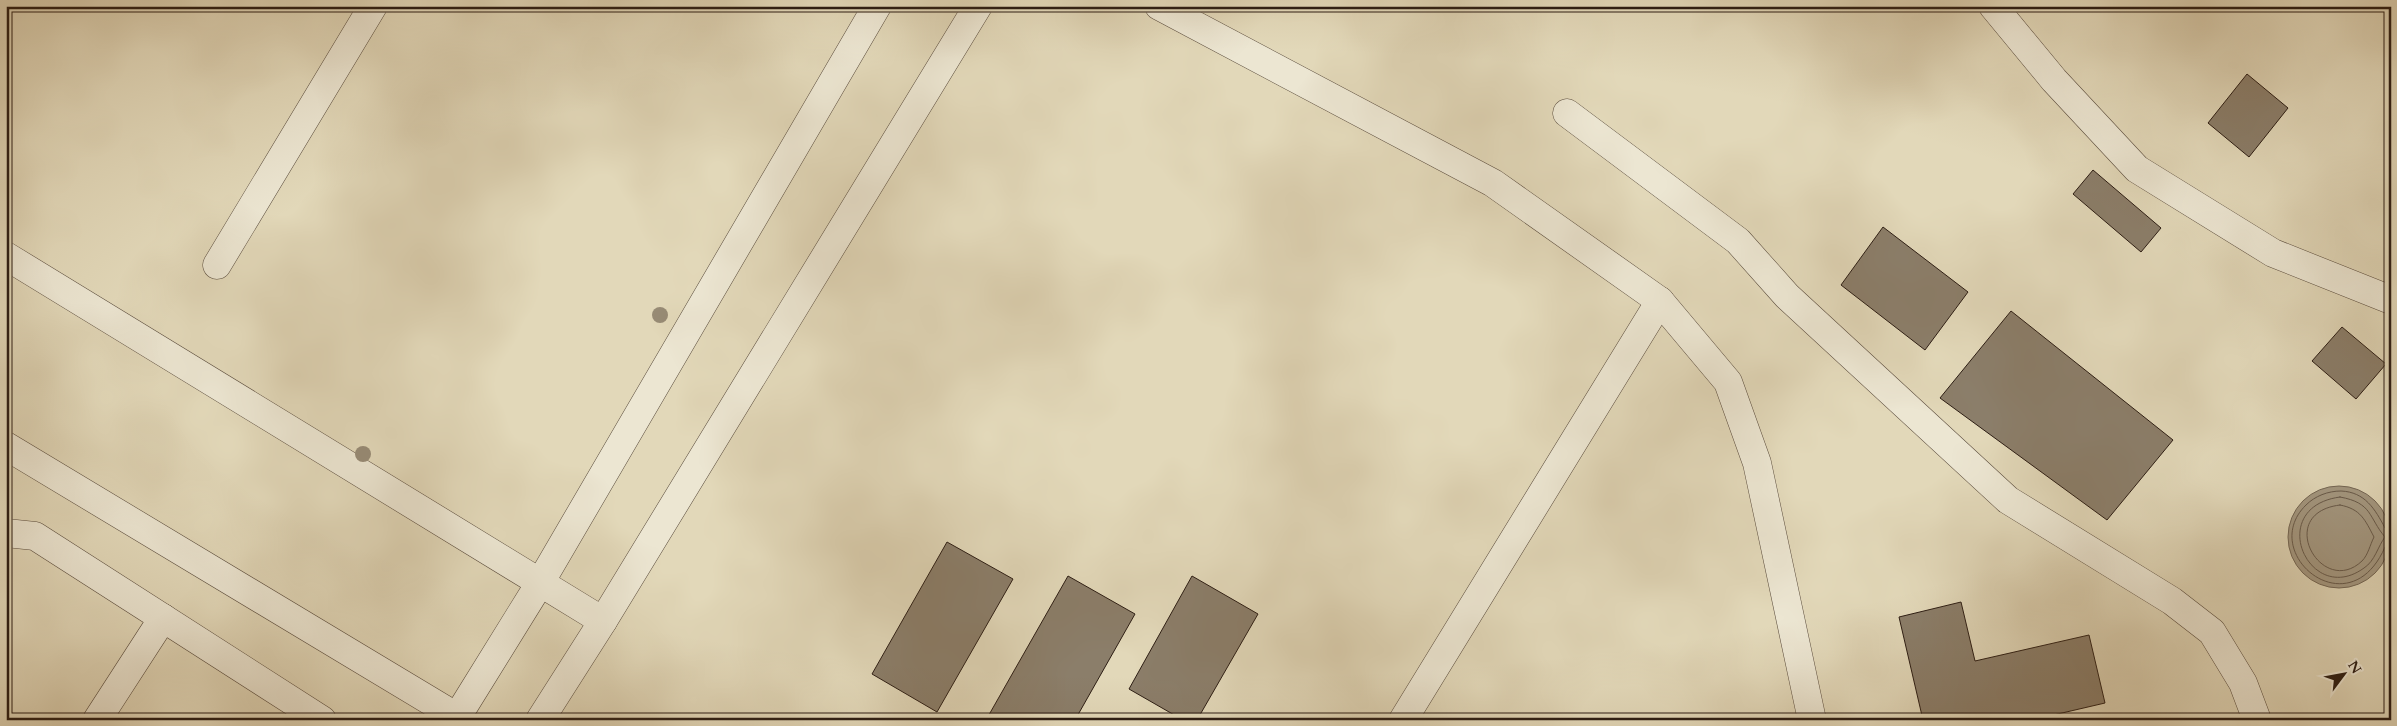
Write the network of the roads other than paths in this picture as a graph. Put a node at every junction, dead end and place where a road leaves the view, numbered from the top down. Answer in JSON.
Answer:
{"nodes":[{"id":1,"x":373,"y":6,"type":"edge"},
{"id":2,"x":877,"y":6,"type":"edge"},
{"id":3,"x":978,"y":6,"type":"edge"},
{"id":4,"x":1159,"y":6,"type":"edge"},
{"id":5,"x":1993,"y":6,"type":"edge"},
{"id":6,"x":1567,"y":113,"type":"dead end"},
{"id":7,"x":6,"y":256,"type":"edge"},
{"id":8,"x":217,"y":265,"type":"dead end"},
{"id":9,"x":2391,"y":300,"type":"edge"},
{"id":10,"x":1660,"y":301,"type":"junction"},
{"id":11,"x":6,"y":446,"type":"edge"},
{"id":12,"x":6,"y":533,"type":"edge"},
{"id":13,"x":540,"y":583,"type":"junction"},
{"id":14,"x":163,"y":618,"type":"junction"},
{"id":15,"x":603,"y":621,"type":"junction"},
{"id":16,"x":460,"y":718,"type":"edge"},
{"id":17,"x":97,"y":720,"type":"edge"},
{"id":18,"x":322,"y":720,"type":"edge"},
{"id":19,"x":540,"y":720,"type":"edge"},
{"id":20,"x":1403,"y":720,"type":"edge"},
{"id":21,"x":1812,"y":720,"type":"edge"},
{"id":22,"x":2257,"y":720,"type":"edge"}],
"edges":[{"from":1,"to":8,"type":"lane"},
{"from":2,"to":13,"type":"lane"},
{"from":3,"to":15,"type":"lane"},
{"from":4,"to":10,"type":"lane"},
{"from":5,"to":9,"type":"lane"},
{"from":6,"to":22,"type":"lane"},
{"from":7,"to":13,"type":"lane"},
{"from":10,"to":20,"type":"lane"},
{"from":10,"to":21,"type":"lane"},
{"from":11,"to":16,"type":"lane"},
{"from":12,"to":14,"type":"lane"},
{"from":13,"to":15,"type":"lane"},
{"from":13,"to":16,"type":"lane"},
{"from":14,"to":17,"type":"lane"},
{"from":14,"to":18,"type":"lane"},
{"from":15,"to":19,"type":"lane"}]}
